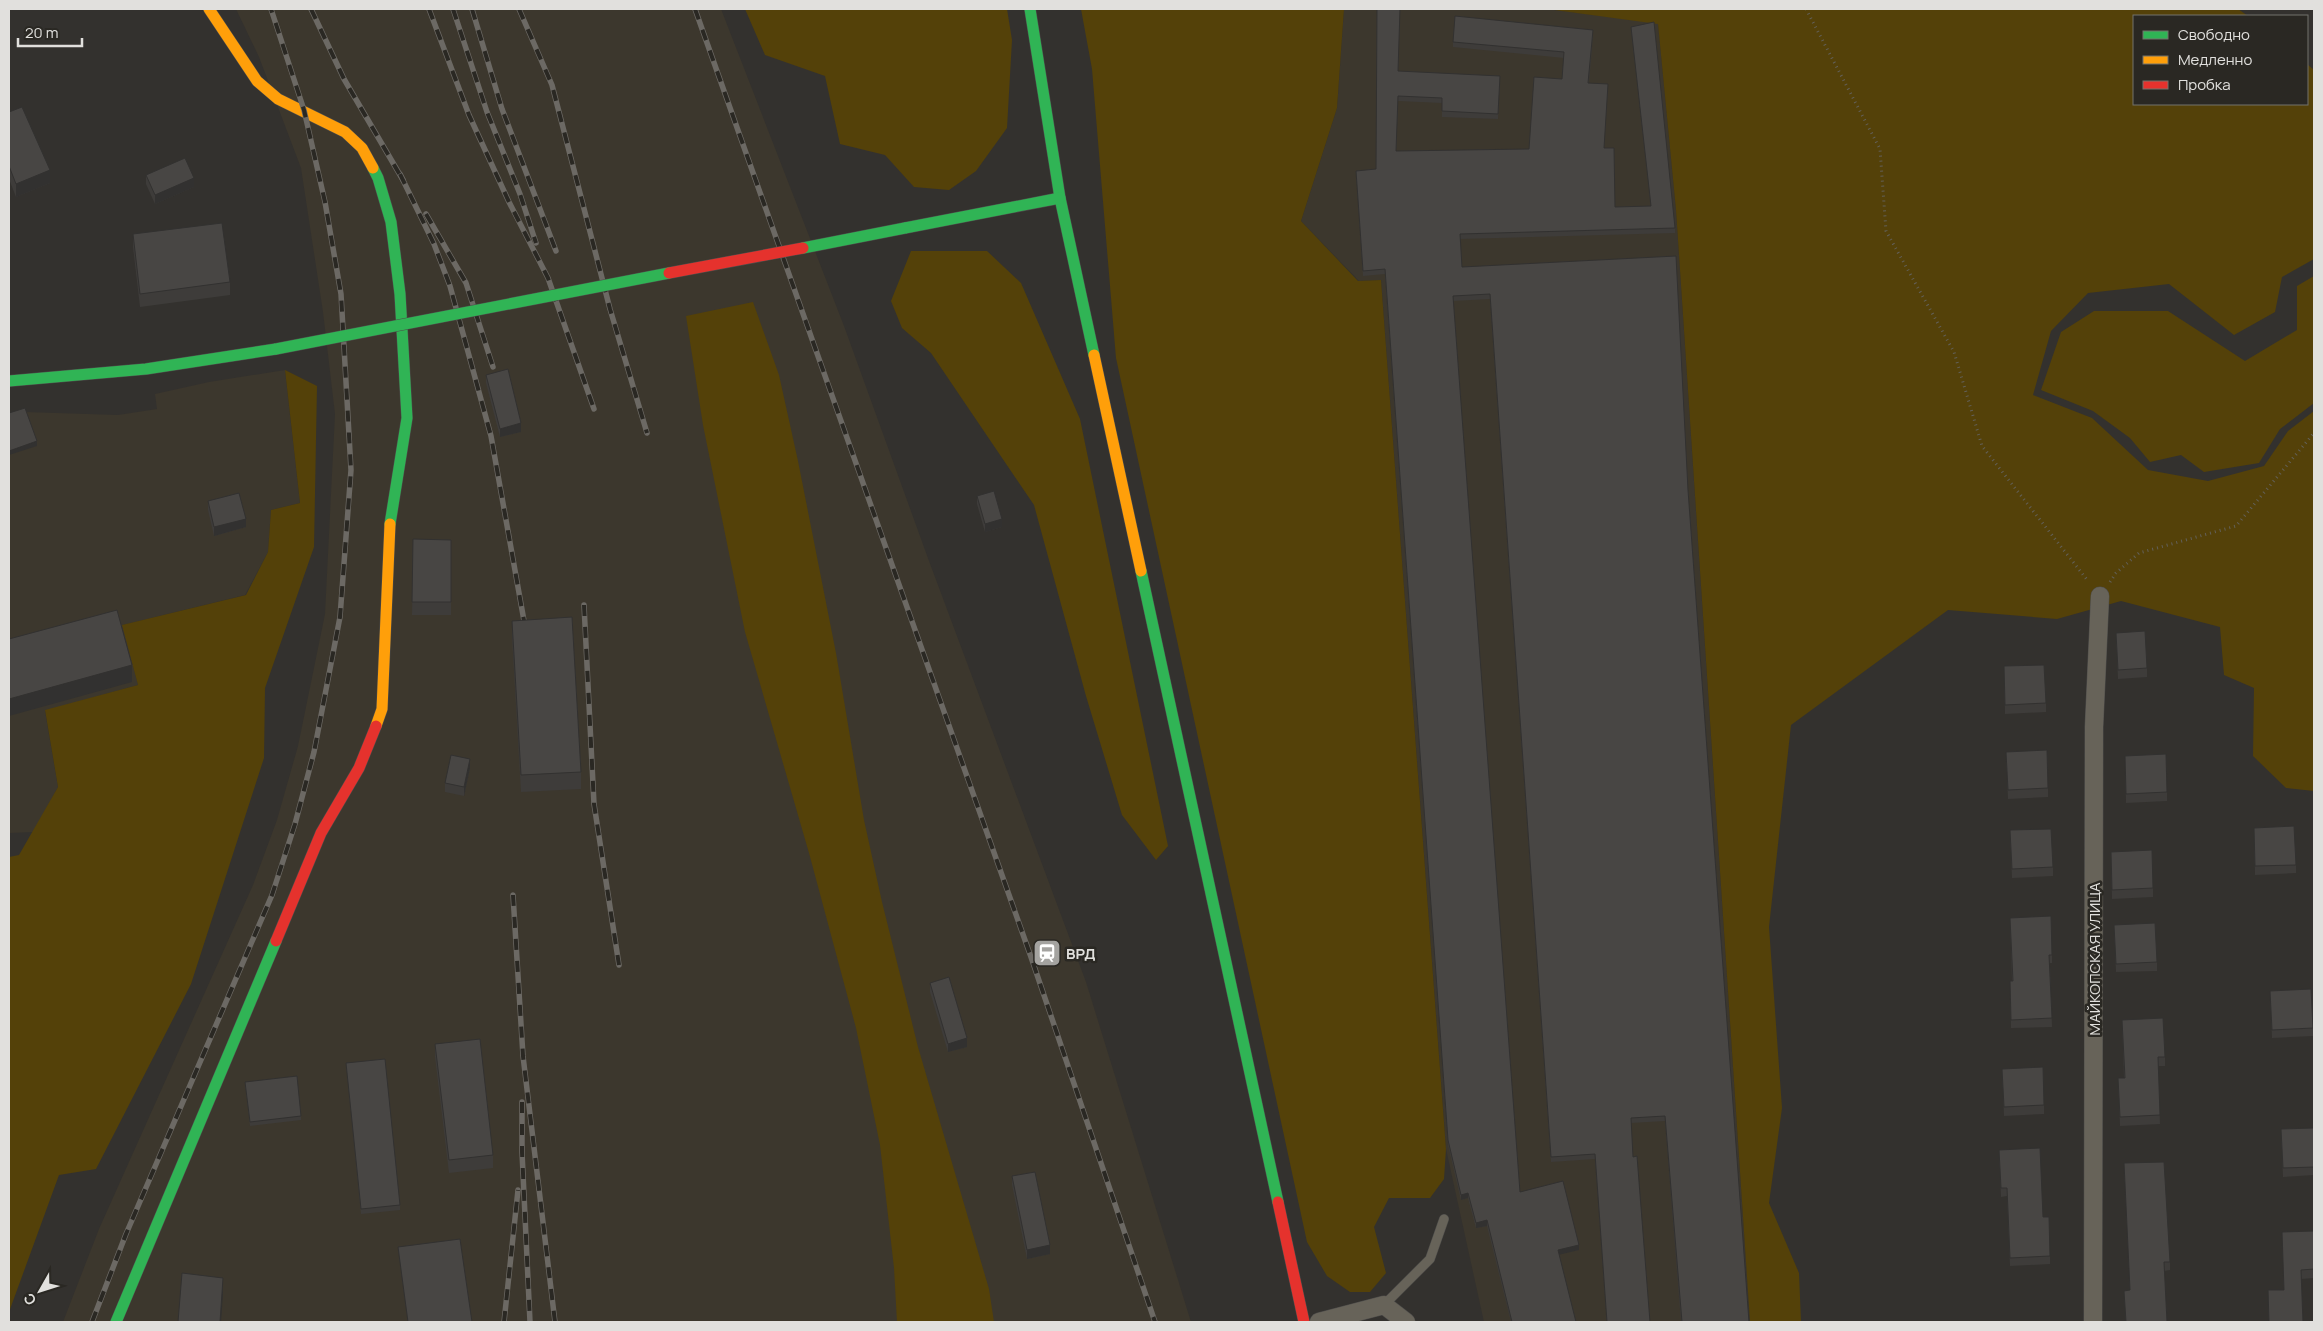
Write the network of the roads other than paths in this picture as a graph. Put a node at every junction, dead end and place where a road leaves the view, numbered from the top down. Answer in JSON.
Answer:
{"nodes":[{"id":1,"x":209,"y":9,"type":"edge"},
{"id":2,"x":1030,"y":9,"type":"edge"},
{"id":3,"x":1060,"y":198,"type":"junction"},
{"id":4,"x":9,"y":381,"type":"edge"},
{"id":5,"x":2100,"y":596,"type":"road end"},
{"id":6,"x":1444,"y":1218,"type":"dead end"},
{"id":7,"x":1384,"y":1306,"type":"junction"},
{"id":8,"x":116,"y":1322,"type":"edge"},
{"id":9,"x":1304,"y":1322,"type":"edge"},
{"id":10,"x":1319,"y":1322,"type":"edge"},
{"id":11,"x":1406,"y":1322,"type":"edge"},
{"id":12,"x":2093,"y":1322,"type":"edge"}],
"edges":[{"from":1,"to":8,"type":"street"},
{"from":2,"to":3,"type":"street"},
{"from":3,"to":4,"type":"street","bridge":true},
{"from":3,"to":9,"type":"street"},
{"from":5,"to":12,"type":"street","name":"МАЙКОПСКАЯ УЛИЦА"},
{"from":6,"to":7,"type":"lane"},
{"from":7,"to":10,"type":"street"},
{"from":7,"to":11,"type":"street"}]}
